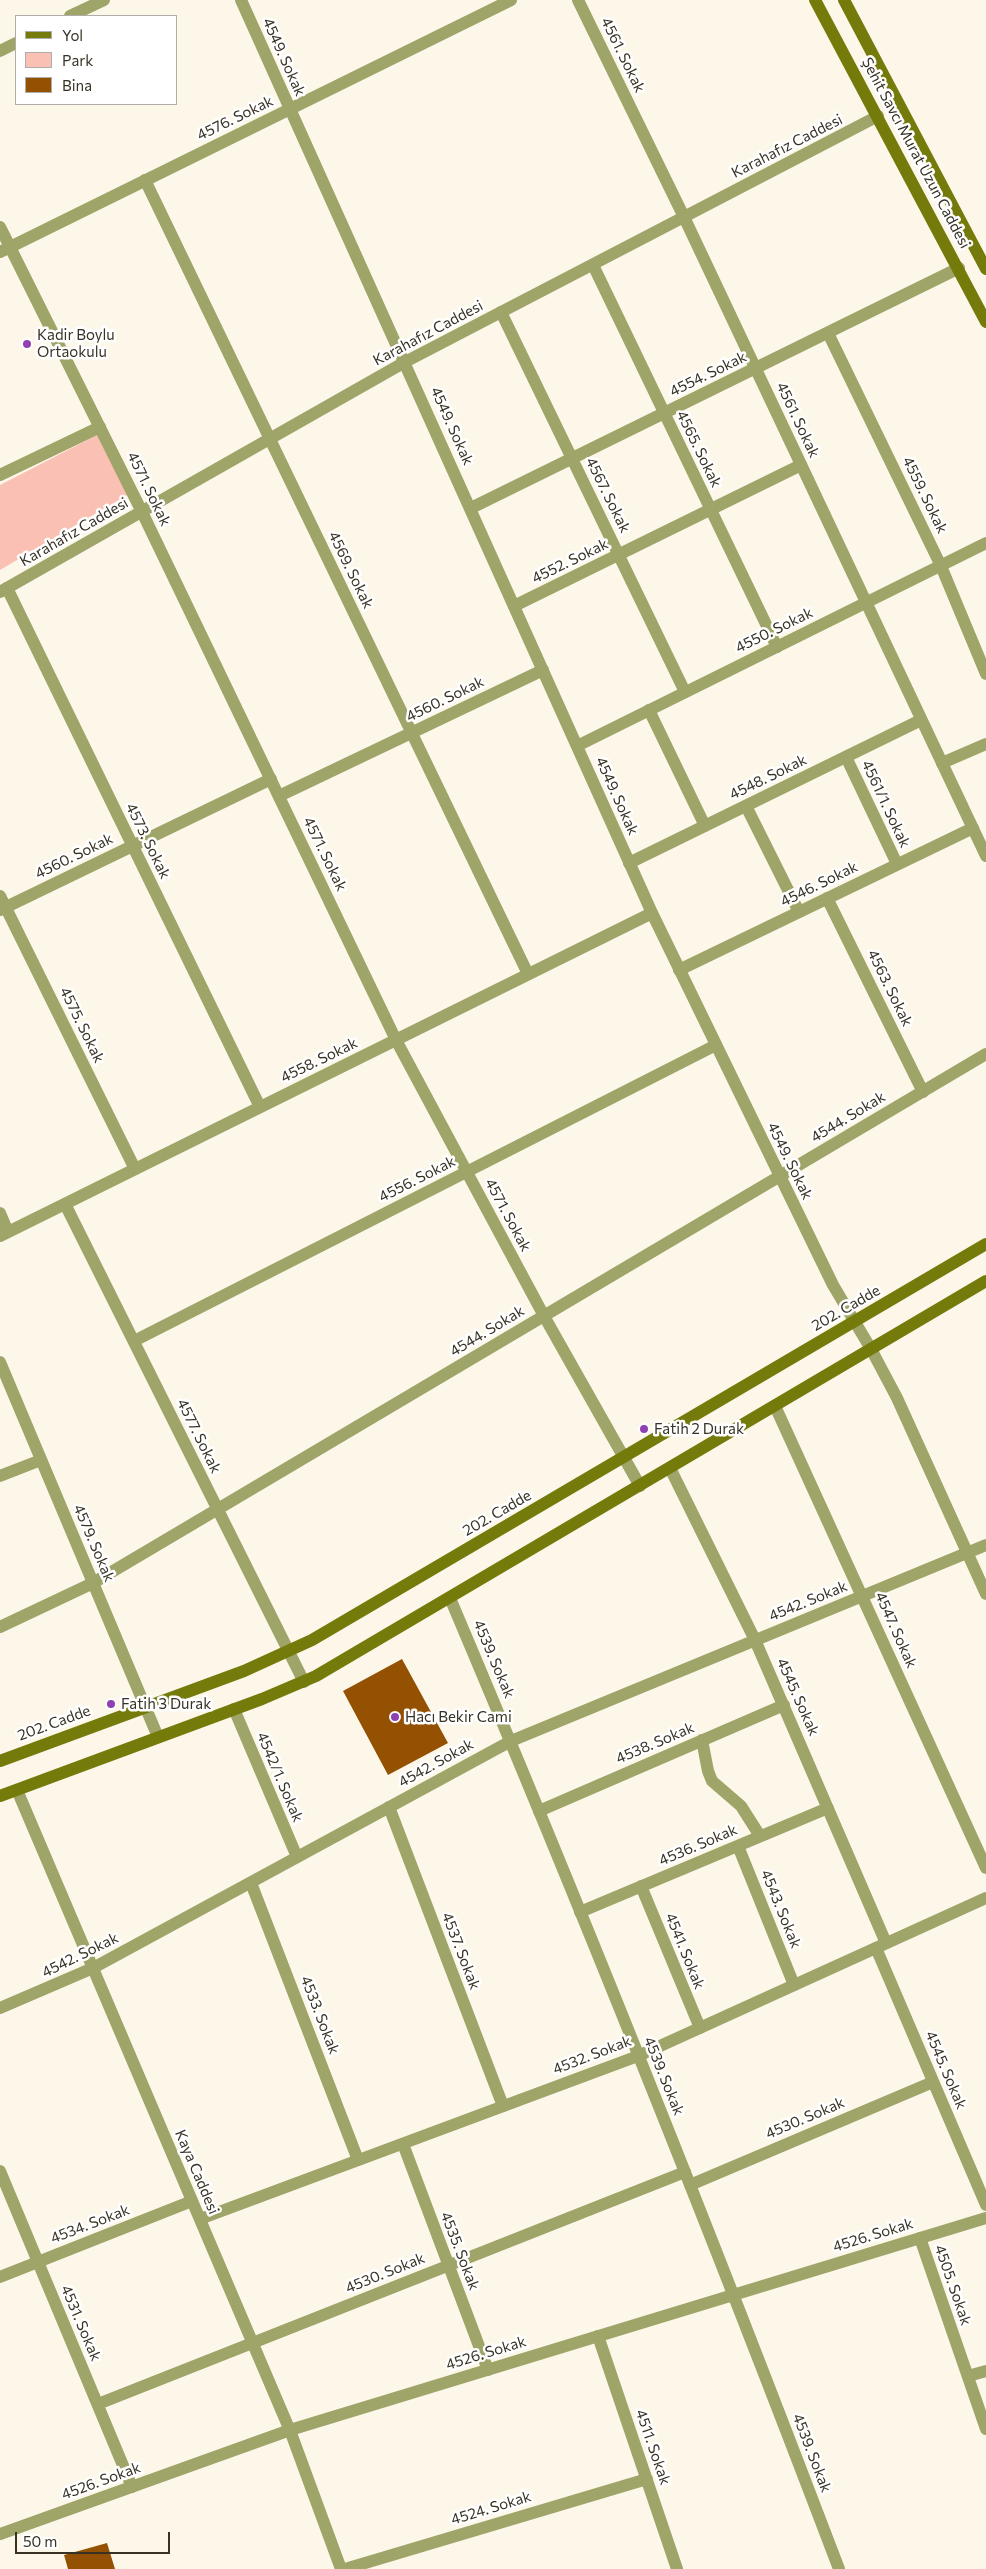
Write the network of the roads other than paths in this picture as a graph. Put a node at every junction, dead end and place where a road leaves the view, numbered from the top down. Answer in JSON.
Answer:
{"nodes":[{"id":1,"x":104,"y":0,"type":"edge"},
{"id":2,"x":241,"y":0,"type":"edge"},
{"id":3,"x":511,"y":0,"type":"edge"},
{"id":4,"x":578,"y":0,"type":"edge"},
{"id":5,"x":815,"y":0,"type":"edge"},
{"id":6,"x":844,"y":0,"type":"edge"},
{"id":7,"x":72,"y":15,"type":"edge"},
{"id":8,"x":15,"y":44,"type":"edge"},
{"id":9,"x":0,"y":51,"type":"edge"},
{"id":10,"x":290,"y":109,"type":"junction"},
{"id":11,"x":878,"y":116,"type":"junction"},
{"id":12,"x":145,"y":180,"type":"junction"},
{"id":13,"x":684,"y":217,"type":"junction"},
{"id":14,"x":0,"y":226,"type":"edge"},
{"id":15,"x":5,"y":249,"type":"edge"},
{"id":16,"x":592,"y":265,"type":"junction"},
{"id":17,"x":959,"y":268,"type":"junction"},
{"id":18,"x":986,"y":269,"type":"edge"},
{"id":19,"x":501,"y":312,"type":"junction"},
{"id":20,"x":986,"y":322,"type":"edge"},
{"id":21,"x":828,"y":333,"type":"junction"},
{"id":22,"x":405,"y":362,"type":"junction"},
{"id":23,"x":756,"y":368,"type":"junction"},
{"id":24,"x":664,"y":414,"type":"junction"},
{"id":25,"x":100,"y":426,"type":"junction"},
{"id":26,"x":270,"y":439,"type":"junction"},
{"id":27,"x":572,"y":459,"type":"junction"},
{"id":28,"x":801,"y":465,"type":"junction"},
{"id":29,"x":0,"y":475,"type":"edge"},
{"id":30,"x":471,"y":508,"type":"junction"},
{"id":31,"x":711,"y":510,"type":"junction"},
{"id":32,"x":142,"y":512,"type":"junction"},
{"id":33,"x":986,"y":543,"type":"edge"},
{"id":34,"x":618,"y":555,"type":"junction"},
{"id":35,"x":941,"y":566,"type":"junction"},
{"id":36,"x":4,"y":590,"type":"edge"},
{"id":37,"x":866,"y":602,"type":"junction"},
{"id":38,"x":514,"y":606,"type":"junction"},
{"id":39,"x":777,"y":647,"type":"junction"},
{"id":40,"x":543,"y":670,"type":"junction"},
{"id":41,"x":986,"y":674,"type":"edge"},
{"id":42,"x":685,"y":692,"type":"junction"},
{"id":43,"x":648,"y":710,"type":"junction"},
{"id":44,"x":922,"y":720,"type":"junction"},
{"id":45,"x":412,"y":732,"type":"junction"},
{"id":46,"x":986,"y":744,"type":"edge"},
{"id":47,"x":577,"y":746,"type":"junction"},
{"id":48,"x":846,"y":757,"type":"junction"},
{"id":49,"x":942,"y":763,"type":"junction"},
{"id":50,"x":271,"y":779,"type":"junction"},
{"id":51,"x":279,"y":796,"type":"junction"},
{"id":52,"x":746,"y":806,"type":"junction"},
{"id":53,"x":705,"y":826,"type":"junction"},
{"id":54,"x":972,"y":828,"type":"junction"},
{"id":55,"x":983,"y":841,"type":"edge"},
{"id":56,"x":133,"y":846,"type":"junction"},
{"id":57,"x":986,"y":856,"type":"edge"},
{"id":58,"x":629,"y":863,"type":"junction"},
{"id":59,"x":897,"y":864,"type":"junction"},
{"id":60,"x":827,"y":898,"type":"junction"},
{"id":61,"x":2,"y":904,"type":"edge"},
{"id":62,"x":798,"y":912,"type":"junction"},
{"id":63,"x":652,"y":913,"type":"junction"},
{"id":64,"x":679,"y":970,"type":"junction"},
{"id":65,"x":528,"y":974,"type":"junction"},
{"id":66,"x":396,"y":1040,"type":"junction"},
{"id":67,"x":716,"y":1045,"type":"junction"},
{"id":68,"x":986,"y":1054,"type":"edge"},
{"id":69,"x":923,"y":1092,"type":"junction"},
{"id":70,"x":260,"y":1107,"type":"junction"},
{"id":71,"x":135,"y":1169,"type":"junction"},
{"id":72,"x":467,"y":1172,"type":"junction"},
{"id":73,"x":780,"y":1177,"type":"junction"},
{"id":74,"x":65,"y":1204,"type":"junction"},
{"id":75,"x":0,"y":1213,"type":"edge"},
{"id":76,"x":4,"y":1234,"type":"edge"},
{"id":77,"x":986,"y":1244,"type":"edge"},
{"id":78,"x":986,"y":1281,"type":"edge"},
{"id":79,"x":544,"y":1316,"type":"junction"},
{"id":80,"x":854,"y":1322,"type":"junction"},
{"id":81,"x":134,"y":1342,"type":"junction"},
{"id":82,"x":871,"y":1349,"type":"junction"},
{"id":83,"x":0,"y":1362,"type":"edge"},
{"id":84,"x":775,"y":1406,"type":"junction"},
{"id":85,"x":624,"y":1457,"type":"junction"},
{"id":86,"x":41,"y":1460,"type":"junction"},
{"id":87,"x":670,"y":1468,"type":"junction"},
{"id":88,"x":0,"y":1476,"type":"edge"},
{"id":89,"x":640,"y":1486,"type":"junction"},
{"id":90,"x":218,"y":1510,"type":"junction"},
{"id":91,"x":986,"y":1546,"type":"edge"},
{"id":92,"x":968,"y":1553,"type":"junction"},
{"id":93,"x":93,"y":1583,"type":"junction"},
{"id":94,"x":986,"y":1594,"type":"edge"},
{"id":95,"x":863,"y":1596,"type":"junction"},
{"id":96,"x":450,"y":1598,"type":"junction"},
{"id":97,"x":0,"y":1627,"type":"edge"},
{"id":98,"x":755,"y":1640,"type":"junction"},
{"id":99,"x":289,"y":1652,"type":"junction"},
{"id":100,"x":304,"y":1682,"type":"junction"},
{"id":101,"x":784,"y":1705,"type":"junction"},
{"id":102,"x":146,"y":1707,"type":"junction"},
{"id":103,"x":234,"y":1709,"type":"junction"},
{"id":104,"x":158,"y":1737,"type":"junction"},
{"id":105,"x":702,"y":1740,"type":"junction"},
{"id":106,"x":511,"y":1741,"type":"junction"},
{"id":107,"x":0,"y":1761,"type":"edge"},
{"id":108,"x":17,"y":1790,"type":"junction"},
{"id":109,"x":0,"y":1796,"type":"edge"},
{"id":110,"x":389,"y":1807,"type":"junction"},
{"id":111,"x":828,"y":1808,"type":"junction"},
{"id":112,"x":539,"y":1811,"type":"junction"},
{"id":113,"x":760,"y":1836,"type":"junction"},
{"id":114,"x":738,"y":1846,"type":"junction"},
{"id":115,"x":297,"y":1857,"type":"junction"},
{"id":116,"x":986,"y":1868,"type":"edge"},
{"id":117,"x":250,"y":1883,"type":"junction"},
{"id":118,"x":641,"y":1886,"type":"junction"},
{"id":119,"x":986,"y":1898,"type":"edge"},
{"id":120,"x":580,"y":1912,"type":"junction"},
{"id":121,"x":881,"y":1945,"type":"junction"},
{"id":122,"x":93,"y":1968,"type":"junction"},
{"id":123,"x":794,"y":1985,"type":"junction"},
{"id":124,"x":0,"y":2008,"type":"edge"},
{"id":125,"x":700,"y":2028,"type":"junction"},
{"id":126,"x":638,"y":2056,"type":"junction"},
{"id":127,"x":933,"y":2082,"type":"junction"},
{"id":128,"x":504,"y":2106,"type":"junction"},
{"id":129,"x":403,"y":2144,"type":"junction"},
{"id":130,"x":358,"y":2160,"type":"junction"},
{"id":131,"x":0,"y":2171,"type":"edge"},
{"id":132,"x":685,"y":2172,"type":"junction"},
{"id":133,"x":690,"y":2185,"type":"junction"},
{"id":134,"x":192,"y":2201,"type":"junction"},
{"id":135,"x":986,"y":2206,"type":"edge"},
{"id":136,"x":986,"y":2218,"type":"edge"},
{"id":137,"x":200,"y":2219,"type":"junction"},
{"id":138,"x":920,"y":2238,"type":"junction"},
{"id":139,"x":38,"y":2262,"type":"junction"},
{"id":140,"x":448,"y":2265,"type":"junction"},
{"id":141,"x":0,"y":2277,"type":"edge"},
{"id":142,"x":735,"y":2294,"type":"junction"},
{"id":143,"x":598,"y":2336,"type":"junction"},
{"id":144,"x":253,"y":2343,"type":"junction"},
{"id":145,"x":488,"y":2370,"type":"junction"},
{"id":146,"x":986,"y":2371,"type":"edge"},
{"id":147,"x":968,"y":2376,"type":"junction"},
{"id":148,"x":98,"y":2404,"type":"junction"},
{"id":149,"x":986,"y":2429,"type":"edge"},
{"id":150,"x":290,"y":2430,"type":"junction"},
{"id":151,"x":647,"y":2479,"type":"junction"},
{"id":152,"x":132,"y":2487,"type":"junction"},
{"id":153,"x":0,"y":2534,"type":"edge"},
{"id":154,"x":341,"y":2569,"type":"edge"},
{"id":155,"x":345,"y":2569,"type":"edge"},
{"id":156,"x":677,"y":2569,"type":"edge"},
{"id":157,"x":839,"y":2569,"type":"edge"}],
"edges":[{"from":1,"to":7,"type":"street"},
{"from":2,"to":10,"type":"street","name":"4549. Sokak"},
{"from":3,"to":10,"type":"street","name":"4576. Sokak"},
{"from":4,"to":13,"type":"street","name":"4561. Sokak"},
{"from":5,"to":11,"type":"main road","name":"Şehit Savcı Murat Uzun Caddesi"},
{"from":6,"to":18,"type":"main road","name":"Şehit Savcı Murat Uzun Caddesi"},
{"from":8,"to":9,"type":"street"},
{"from":10,"to":12,"type":"street","name":"4576. Sokak"},
{"from":10,"to":22,"type":"street","name":"4549. Sokak"},
{"from":11,"to":13,"type":"street","name":"Karahafız Caddesi"},
{"from":11,"to":17,"type":"main road","name":"Şehit Savcı Murat Uzun Caddesi"},
{"from":12,"to":15,"type":"street","name":"4576. Sokak"},
{"from":12,"to":26,"type":"street","name":"4569. Sokak"},
{"from":13,"to":16,"type":"street","name":"Karahafız Caddesi"},
{"from":13,"to":23,"type":"street","name":"4561. Sokak"},
{"from":14,"to":15,"type":"street","name":"4571. Sokak"},
{"from":15,"to":25,"type":"street","name":"4571. Sokak"},
{"from":16,"to":19,"type":"street","name":"Karahafız Caddesi"},
{"from":16,"to":24,"type":"street","name":"4565. Sokak"},
{"from":17,"to":20,"type":"main road","name":"Şehit Savcı Murat Uzun Caddesi"},
{"from":17,"to":21,"type":"street","name":"4554. Sokak"},
{"from":19,"to":22,"type":"street","name":"Karahafız Caddesi"},
{"from":19,"to":27,"type":"street","name":"4567. Sokak"},
{"from":21,"to":23,"type":"street","name":"4554. Sokak"},
{"from":21,"to":35,"type":"street","name":"4559. Sokak"},
{"from":22,"to":26,"type":"street","name":"Karahafız Caddesi"},
{"from":22,"to":30,"type":"street","name":"4549. Sokak"},
{"from":23,"to":24,"type":"street","name":"4554. Sokak"},
{"from":23,"to":28,"type":"street","name":"4561. Sokak"},
{"from":24,"to":27,"type":"street","name":"4554. Sokak"},
{"from":24,"to":31,"type":"street","name":"4565. Sokak"},
{"from":25,"to":29,"type":"street"},
{"from":25,"to":32,"type":"street","name":"4571. Sokak"},
{"from":26,"to":32,"type":"street","name":"Karahafız Caddesi"},
{"from":26,"to":45,"type":"street","name":"4569. Sokak"},
{"from":27,"to":30,"type":"street","name":"4554. Sokak"},
{"from":27,"to":34,"type":"street","name":"4567. Sokak"},
{"from":28,"to":31,"type":"street","name":"4552. Sokak"},
{"from":28,"to":37,"type":"street","name":"4561. Sokak"},
{"from":30,"to":38,"type":"street","name":"4549. Sokak"},
{"from":31,"to":34,"type":"street","name":"4552. Sokak"},
{"from":31,"to":39,"type":"street","name":"4565. Sokak"},
{"from":32,"to":36,"type":"street","name":"Karahafız Caddesi"},
{"from":32,"to":50,"type":"street","name":"4571. Sokak"},
{"from":33,"to":35,"type":"street","name":"4550. Sokak"},
{"from":34,"to":38,"type":"street","name":"4552. Sokak"},
{"from":34,"to":42,"type":"street","name":"4567. Sokak"},
{"from":35,"to":37,"type":"street","name":"4550. Sokak"},
{"from":35,"to":41,"type":"street","name":"4559. Sokak"},
{"from":36,"to":56,"type":"street","name":"4573. Sokak"},
{"from":37,"to":39,"type":"street","name":"4550. Sokak"},
{"from":37,"to":44,"type":"street","name":"4561. Sokak"},
{"from":38,"to":40,"type":"street","name":"4549. Sokak"},
{"from":39,"to":42,"type":"street","name":"4550. Sokak"},
{"from":40,"to":45,"type":"street","name":"4560. Sokak"},
{"from":40,"to":47,"type":"street","name":"4549. Sokak"},
{"from":42,"to":43,"type":"street","name":"4550. Sokak"},
{"from":43,"to":47,"type":"street","name":"4550. Sokak"},
{"from":43,"to":53,"type":"street"},
{"from":44,"to":48,"type":"street","name":"4548. Sokak"},
{"from":44,"to":49,"type":"street","name":"4561. Sokak"},
{"from":45,"to":51,"type":"street","name":"4560. Sokak"},
{"from":45,"to":65,"type":"street","name":"4569. Sokak"},
{"from":46,"to":49,"type":"street"},
{"from":47,"to":58,"type":"street","name":"4549. Sokak"},
{"from":48,"to":52,"type":"street","name":"4548. Sokak"},
{"from":48,"to":59,"type":"street","name":"4561/1. Sokak"},
{"from":49,"to":54,"type":"street","name":"4561. Sokak"},
{"from":50,"to":51,"type":"street","name":"4571. Sokak"},
{"from":50,"to":56,"type":"street","name":"4560. Sokak"},
{"from":51,"to":66,"type":"street","name":"4571. Sokak"},
{"from":52,"to":53,"type":"street","name":"4548. Sokak"},
{"from":52,"to":62,"type":"street"},
{"from":53,"to":58,"type":"street","name":"4548. Sokak"},
{"from":54,"to":55,"type":"street","name":"4561. Sokak"},
{"from":54,"to":59,"type":"street","name":"4546. Sokak"},
{"from":55,"to":57,"type":"street","name":"4561. Sokak"},
{"from":56,"to":61,"type":"street","name":"4560. Sokak"},
{"from":56,"to":70,"type":"street","name":"4573. Sokak"},
{"from":58,"to":63,"type":"street","name":"4549. Sokak"},
{"from":59,"to":60,"type":"street","name":"4546. Sokak"},
{"from":60,"to":62,"type":"street","name":"4546. Sokak"},
{"from":60,"to":69,"type":"street","name":"4563. Sokak"},
{"from":61,"to":71,"type":"street","name":"4575. Sokak"},
{"from":62,"to":64,"type":"street","name":"4546. Sokak"},
{"from":63,"to":64,"type":"street","name":"4549. Sokak"},
{"from":63,"to":65,"type":"street","name":"4558. Sokak"},
{"from":64,"to":67,"type":"street","name":"4549. Sokak"},
{"from":65,"to":66,"type":"street","name":"4558. Sokak"},
{"from":66,"to":70,"type":"street","name":"4558. Sokak"},
{"from":66,"to":72,"type":"street","name":"4571. Sokak"},
{"from":67,"to":72,"type":"street","name":"4556. Sokak"},
{"from":67,"to":73,"type":"street","name":"4549. Sokak"},
{"from":68,"to":69,"type":"street","name":"4544. Sokak"},
{"from":69,"to":73,"type":"street","name":"4544. Sokak"},
{"from":70,"to":71,"type":"street","name":"4558. Sokak"},
{"from":71,"to":74,"type":"street","name":"4558. Sokak"},
{"from":72,"to":79,"type":"street","name":"4571. Sokak"},
{"from":72,"to":81,"type":"street","name":"4556. Sokak"},
{"from":73,"to":79,"type":"street","name":"4544. Sokak"},
{"from":73,"to":80,"type":"street","name":"4549. Sokak"},
{"from":74,"to":76,"type":"street","name":"4558. Sokak"},
{"from":74,"to":81,"type":"street","name":"4577. Sokak"},
{"from":75,"to":76,"type":"street"},
{"from":77,"to":80,"type":"main road","name":"202. Cadde"},
{"from":78,"to":82,"type":"main road"},
{"from":79,"to":85,"type":"street","name":"4571. Sokak"},
{"from":79,"to":90,"type":"street","name":"4544. Sokak"},
{"from":80,"to":82,"type":"street","name":"4549. Sokak"},
{"from":80,"to":85,"type":"main road","name":"202. Cadde"},
{"from":81,"to":90,"type":"street","name":"4577. Sokak"},
{"from":82,"to":84,"type":"main road"},
{"from":82,"to":92,"type":"street","name":"4549. Sokak"},
{"from":83,"to":86,"type":"street","name":"4579. Sokak"},
{"from":84,"to":87,"type":"main road"},
{"from":84,"to":95,"type":"street","name":"4547. Sokak"},
{"from":85,"to":89,"type":"street","name":"4571. Sokak"},
{"from":85,"to":99,"type":"main road","name":"202. Cadde"},
{"from":86,"to":88,"type":"street"},
{"from":86,"to":93,"type":"street","name":"4579. Sokak"},
{"from":87,"to":89,"type":"main road"},
{"from":87,"to":98,"type":"street","name":"4545. Sokak"},
{"from":89,"to":96,"type":"main road"},
{"from":90,"to":93,"type":"street","name":"4544. Sokak"},
{"from":90,"to":99,"type":"street","name":"4577. Sokak"},
{"from":91,"to":92,"type":"street","name":"4542. Sokak"},
{"from":92,"to":94,"type":"street","name":"4549. Sokak"},
{"from":92,"to":95,"type":"street","name":"4542. Sokak"},
{"from":93,"to":97,"type":"street","name":"4544. Sokak"},
{"from":93,"to":102,"type":"street","name":"4579. Sokak"},
{"from":95,"to":98,"type":"street","name":"4542. Sokak"},
{"from":95,"to":116,"type":"street","name":"4547. Sokak"},
{"from":96,"to":100,"type":"main road"},
{"from":96,"to":106,"type":"street","name":"4539. Sokak"},
{"from":98,"to":101,"type":"street","name":"4545. Sokak"},
{"from":98,"to":106,"type":"street","name":"4542. Sokak"},
{"from":99,"to":100,"type":"street","name":"4577. Sokak"},
{"from":99,"to":102,"type":"main road","name":"202. Cadde"},
{"from":100,"to":103,"type":"main road"},
{"from":101,"to":105,"type":"street","name":"4538. Sokak"},
{"from":101,"to":111,"type":"street","name":"4545. Sokak"},
{"from":102,"to":104,"type":"street","name":"4579. Sokak"},
{"from":102,"to":107,"type":"main road","name":"202. Cadde"},
{"from":103,"to":104,"type":"main road"},
{"from":103,"to":115,"type":"street","name":"4542/1. Sokak"},
{"from":104,"to":108,"type":"main road"},
{"from":105,"to":112,"type":"street","name":"4538. Sokak"},
{"from":105,"to":113,"type":"street"},
{"from":106,"to":110,"type":"street","name":"4542. Sokak"},
{"from":106,"to":112,"type":"street","name":"4539. Sokak"},
{"from":108,"to":109,"type":"main road"},
{"from":108,"to":122,"type":"street","name":"Kaya Caddesi"},
{"from":110,"to":115,"type":"street","name":"4542. Sokak"},
{"from":110,"to":128,"type":"street","name":"4537. Sokak"},
{"from":111,"to":113,"type":"street","name":"4536. Sokak"},
{"from":111,"to":121,"type":"street","name":"4545. Sokak"},
{"from":112,"to":120,"type":"street","name":"4539. Sokak"},
{"from":113,"to":114,"type":"street","name":"4536. Sokak"},
{"from":114,"to":118,"type":"street","name":"4536. Sokak"},
{"from":114,"to":123,"type":"street","name":"4543. Sokak"},
{"from":115,"to":117,"type":"street","name":"4542. Sokak"},
{"from":117,"to":122,"type":"street","name":"4542. Sokak"},
{"from":117,"to":130,"type":"street","name":"4533. Sokak"},
{"from":118,"to":120,"type":"street","name":"4536. Sokak"},
{"from":118,"to":125,"type":"street","name":"4541. Sokak"},
{"from":119,"to":121,"type":"street","name":"4532. Sokak"},
{"from":120,"to":126,"type":"street","name":"4539. Sokak"},
{"from":121,"to":123,"type":"street","name":"4532. Sokak"},
{"from":121,"to":127,"type":"street","name":"4545. Sokak"},
{"from":122,"to":124,"type":"street","name":"4542. Sokak"},
{"from":122,"to":134,"type":"street","name":"Kaya Caddesi"},
{"from":123,"to":125,"type":"street","name":"4532. Sokak"},
{"from":125,"to":126,"type":"street","name":"4532. Sokak"},
{"from":126,"to":128,"type":"street","name":"4532. Sokak"},
{"from":126,"to":132,"type":"street","name":"4539. Sokak"},
{"from":127,"to":133,"type":"street","name":"4530. Sokak"},
{"from":127,"to":135,"type":"street","name":"4545. Sokak"},
{"from":128,"to":129,"type":"street","name":"4532. Sokak"},
{"from":129,"to":130,"type":"street","name":"4532. Sokak"},
{"from":129,"to":140,"type":"street","name":"4535. Sokak"},
{"from":130,"to":137,"type":"street","name":"4532. Sokak"},
{"from":131,"to":139,"type":"street","name":"4531. Sokak"},
{"from":132,"to":133,"type":"street","name":"4539. Sokak"},
{"from":132,"to":140,"type":"street","name":"4530. Sokak"},
{"from":133,"to":142,"type":"street","name":"4539. Sokak"},
{"from":134,"to":137,"type":"street","name":"Kaya Caddesi"},
{"from":134,"to":139,"type":"street","name":"4534. Sokak"},
{"from":136,"to":138,"type":"street","name":"4526. Sokak"},
{"from":137,"to":144,"type":"street","name":"Kaya Caddesi"},
{"from":138,"to":142,"type":"street","name":"4526. Sokak"},
{"from":138,"to":147,"type":"street","name":"4505. Sokak"},
{"from":139,"to":141,"type":"street","name":"4534. Sokak"},
{"from":139,"to":148,"type":"street","name":"4531. Sokak"},
{"from":140,"to":144,"type":"street","name":"4530. Sokak"},
{"from":140,"to":145,"type":"street","name":"4535. Sokak"},
{"from":142,"to":143,"type":"street","name":"4526. Sokak"},
{"from":142,"to":157,"type":"street","name":"4539. Sokak"},
{"from":143,"to":145,"type":"street","name":"4526. Sokak"},
{"from":143,"to":151,"type":"street","name":"4511. Sokak"},
{"from":144,"to":148,"type":"street","name":"4530. Sokak"},
{"from":144,"to":150,"type":"street","name":"Kaya Caddesi"},
{"from":145,"to":150,"type":"street","name":"4526. Sokak"},
{"from":146,"to":147,"type":"street"},
{"from":147,"to":149,"type":"street","name":"4505. Sokak"},
{"from":148,"to":152,"type":"street","name":"4531. Sokak"},
{"from":150,"to":152,"type":"street","name":"4526. Sokak"},
{"from":150,"to":154,"type":"street","name":"Kaya Caddesi"},
{"from":151,"to":155,"type":"street","name":"4524. Sokak"},
{"from":151,"to":156,"type":"street","name":"4511. Sokak"},
{"from":152,"to":153,"type":"street","name":"4526. Sokak"}]}
